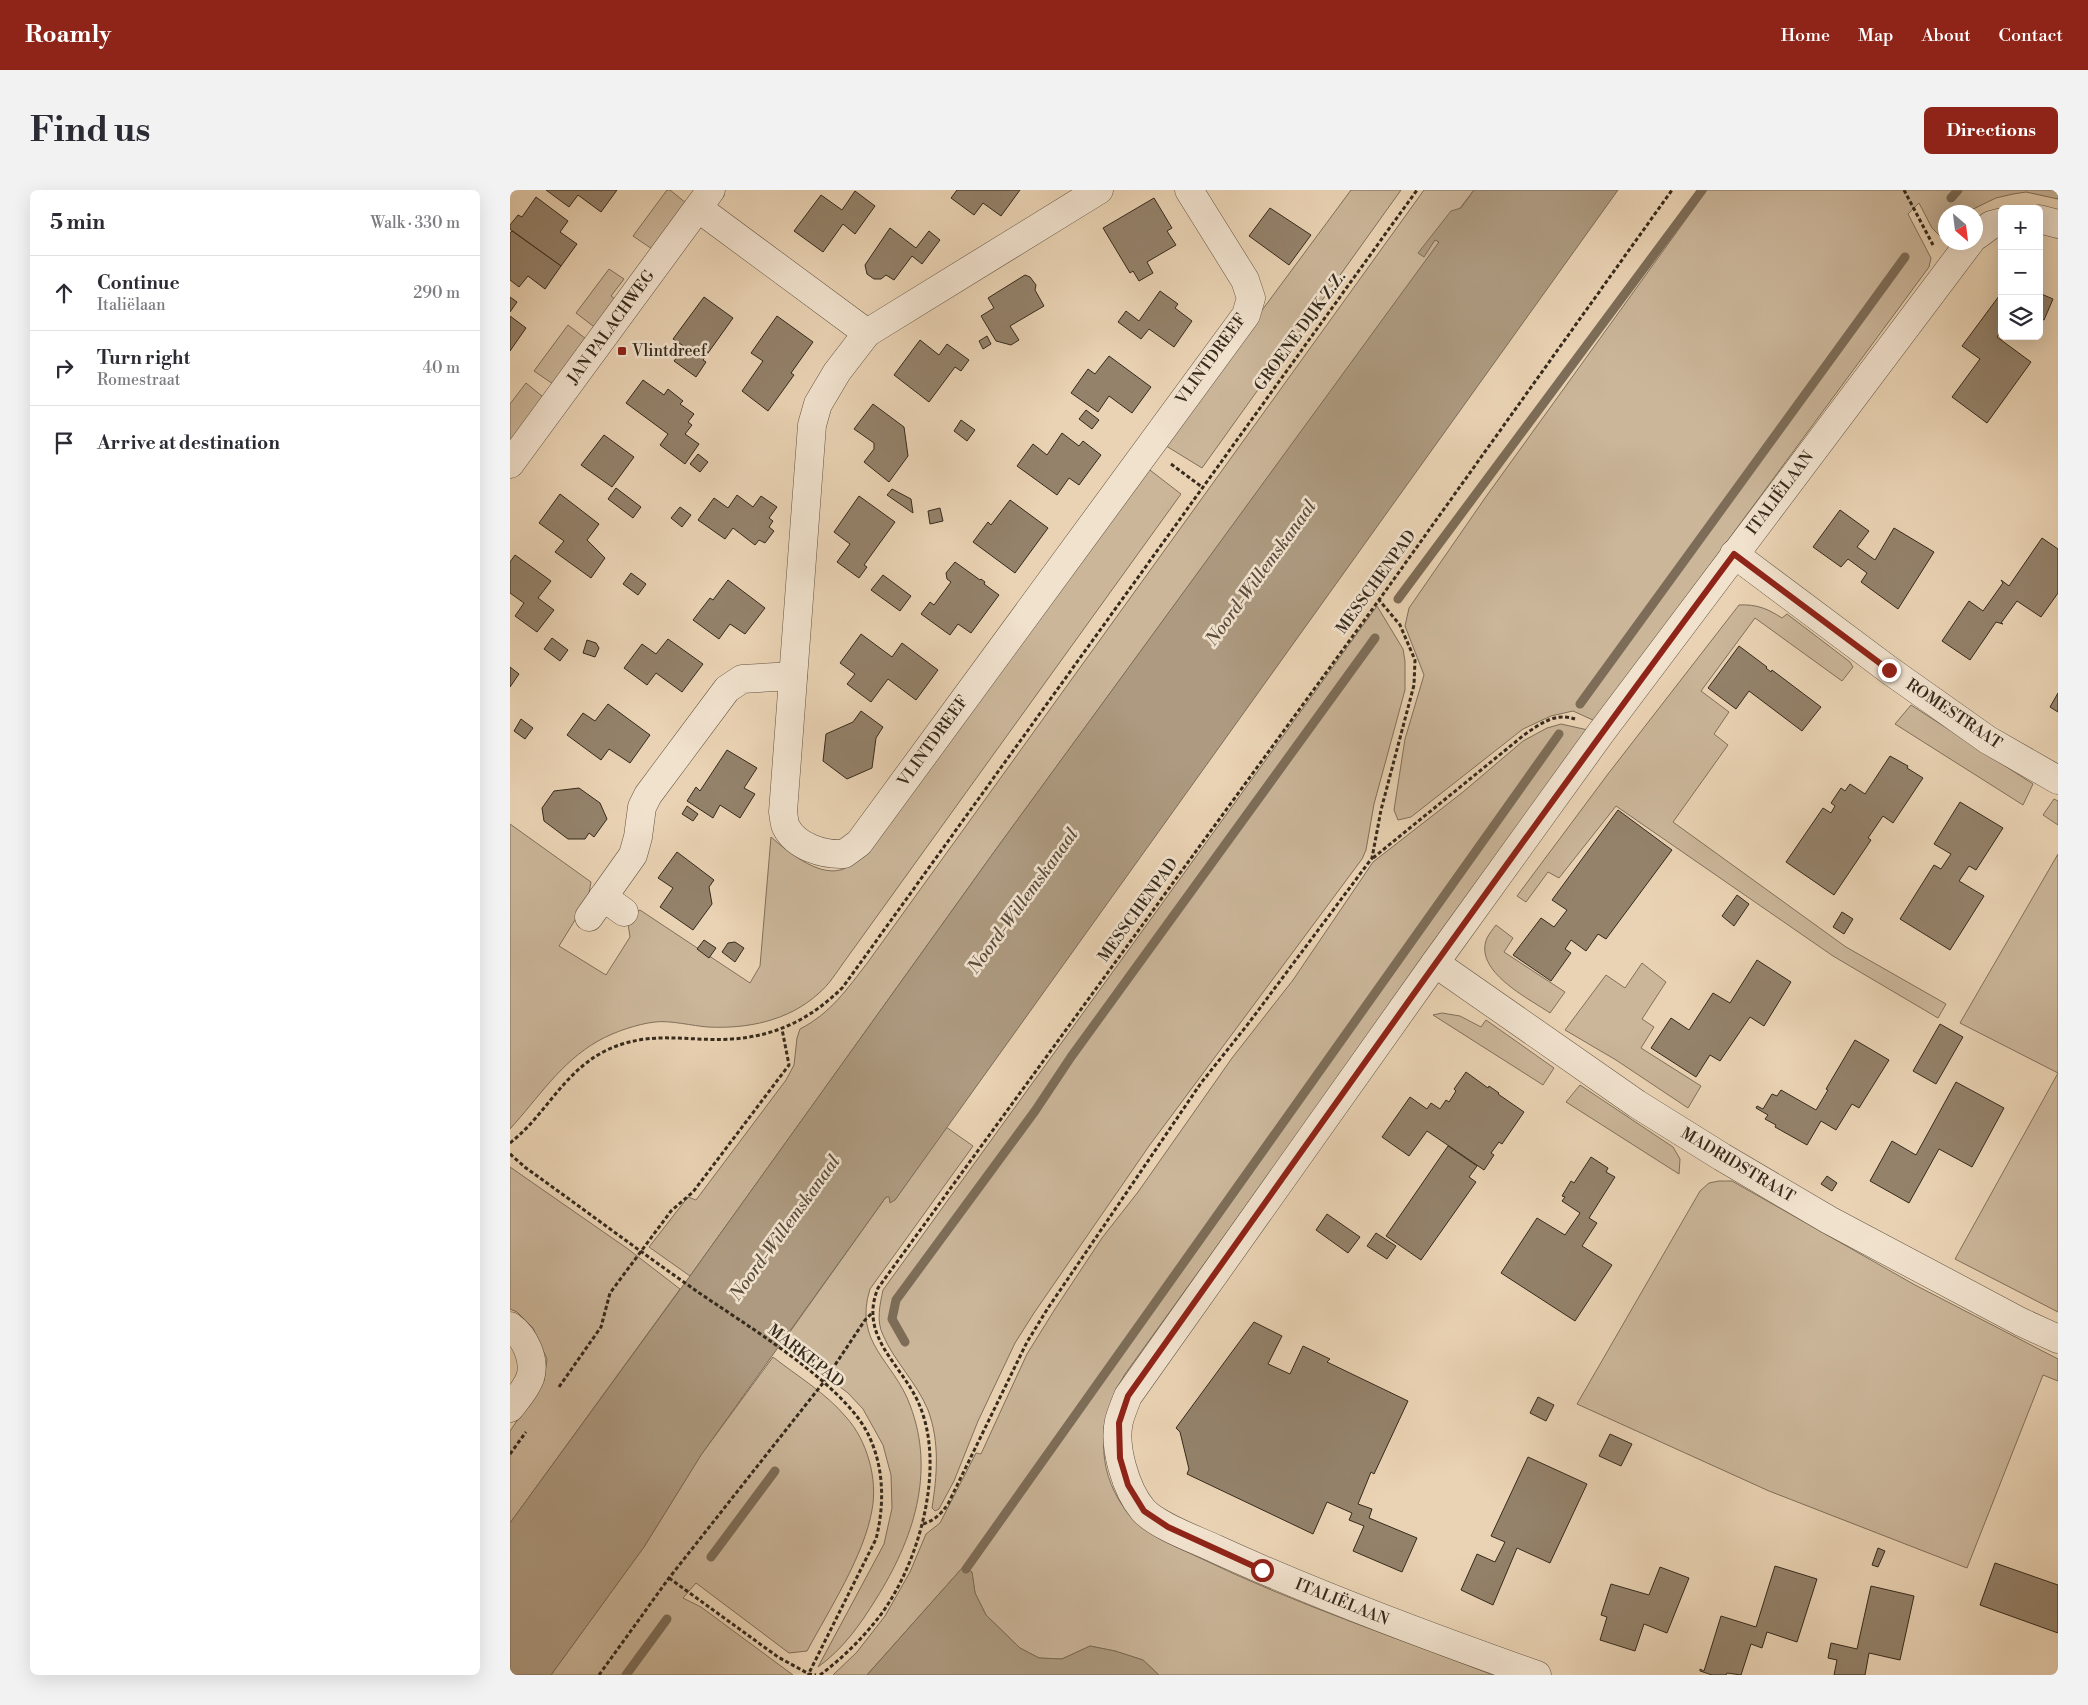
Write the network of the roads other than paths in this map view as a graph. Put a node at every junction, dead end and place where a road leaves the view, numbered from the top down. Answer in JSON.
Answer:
{"nodes":[{"id":1,"x":1099,"y":190,"type":"edge"},
{"id":2,"x":1189,"y":190,"type":"edge"},
{"id":3,"x":705,"y":199,"type":"edge"},
{"id":4,"x":2043,"y":220,"type":"edge"},
{"id":5,"x":1998,"y":223,"type":"edge"},
{"id":6,"x":2058,"y":224,"type":"edge"},
{"id":7,"x":1983,"y":230,"type":"edge"},
{"id":8,"x":1964,"y":250,"type":"edge"},
{"id":9,"x":867,"y":333,"type":"junction"},
{"id":10,"x":510,"y":464,"type":"edge"},
{"id":11,"x":1734,"y":554,"type":"junction"},
{"id":12,"x":793,"y":676,"type":"junction"},
{"id":13,"x":2058,"y":780,"type":"edge"},
{"id":14,"x":606,"y":909,"type":"dead end"},
{"id":15,"x":1435,"y":963,"type":"junction"},
{"id":16,"x":510,"y":1326,"type":"edge"},
{"id":17,"x":2058,"y":1339,"type":"edge"},
{"id":18,"x":510,"y":1408,"type":"edge"},
{"id":19,"x":1537,"y":1675,"type":"edge"}],
"edges":[{"from":1,"to":9,"type":"street","name":"VLINTDREEF"},
{"from":2,"to":12,"type":"street","name":"VLINTDREEF"},
{"from":3,"to":9,"type":"street"},
{"from":3,"to":10,"type":"street","name":"JAN PALACHWEG"},
{"from":4,"to":6,"type":"street"},
{"from":5,"to":7,"type":"street"},
{"from":8,"to":11,"type":"street","name":"ITALIËLAAN"},
{"from":9,"to":12,"type":"street","name":"VLINTDREEF"},
{"from":11,"to":13,"type":"street","name":"ROMESTRAAT"},
{"from":11,"to":15,"type":"street","name":"ITALIËLAAN"},
{"from":12,"to":14,"type":"street"},
{"from":15,"to":17,"type":"street","name":"MADRIDSTRAAT"},
{"from":15,"to":19,"type":"street","name":"ITALIËLAAN"},
{"from":16,"to":18,"type":"street"}]}
